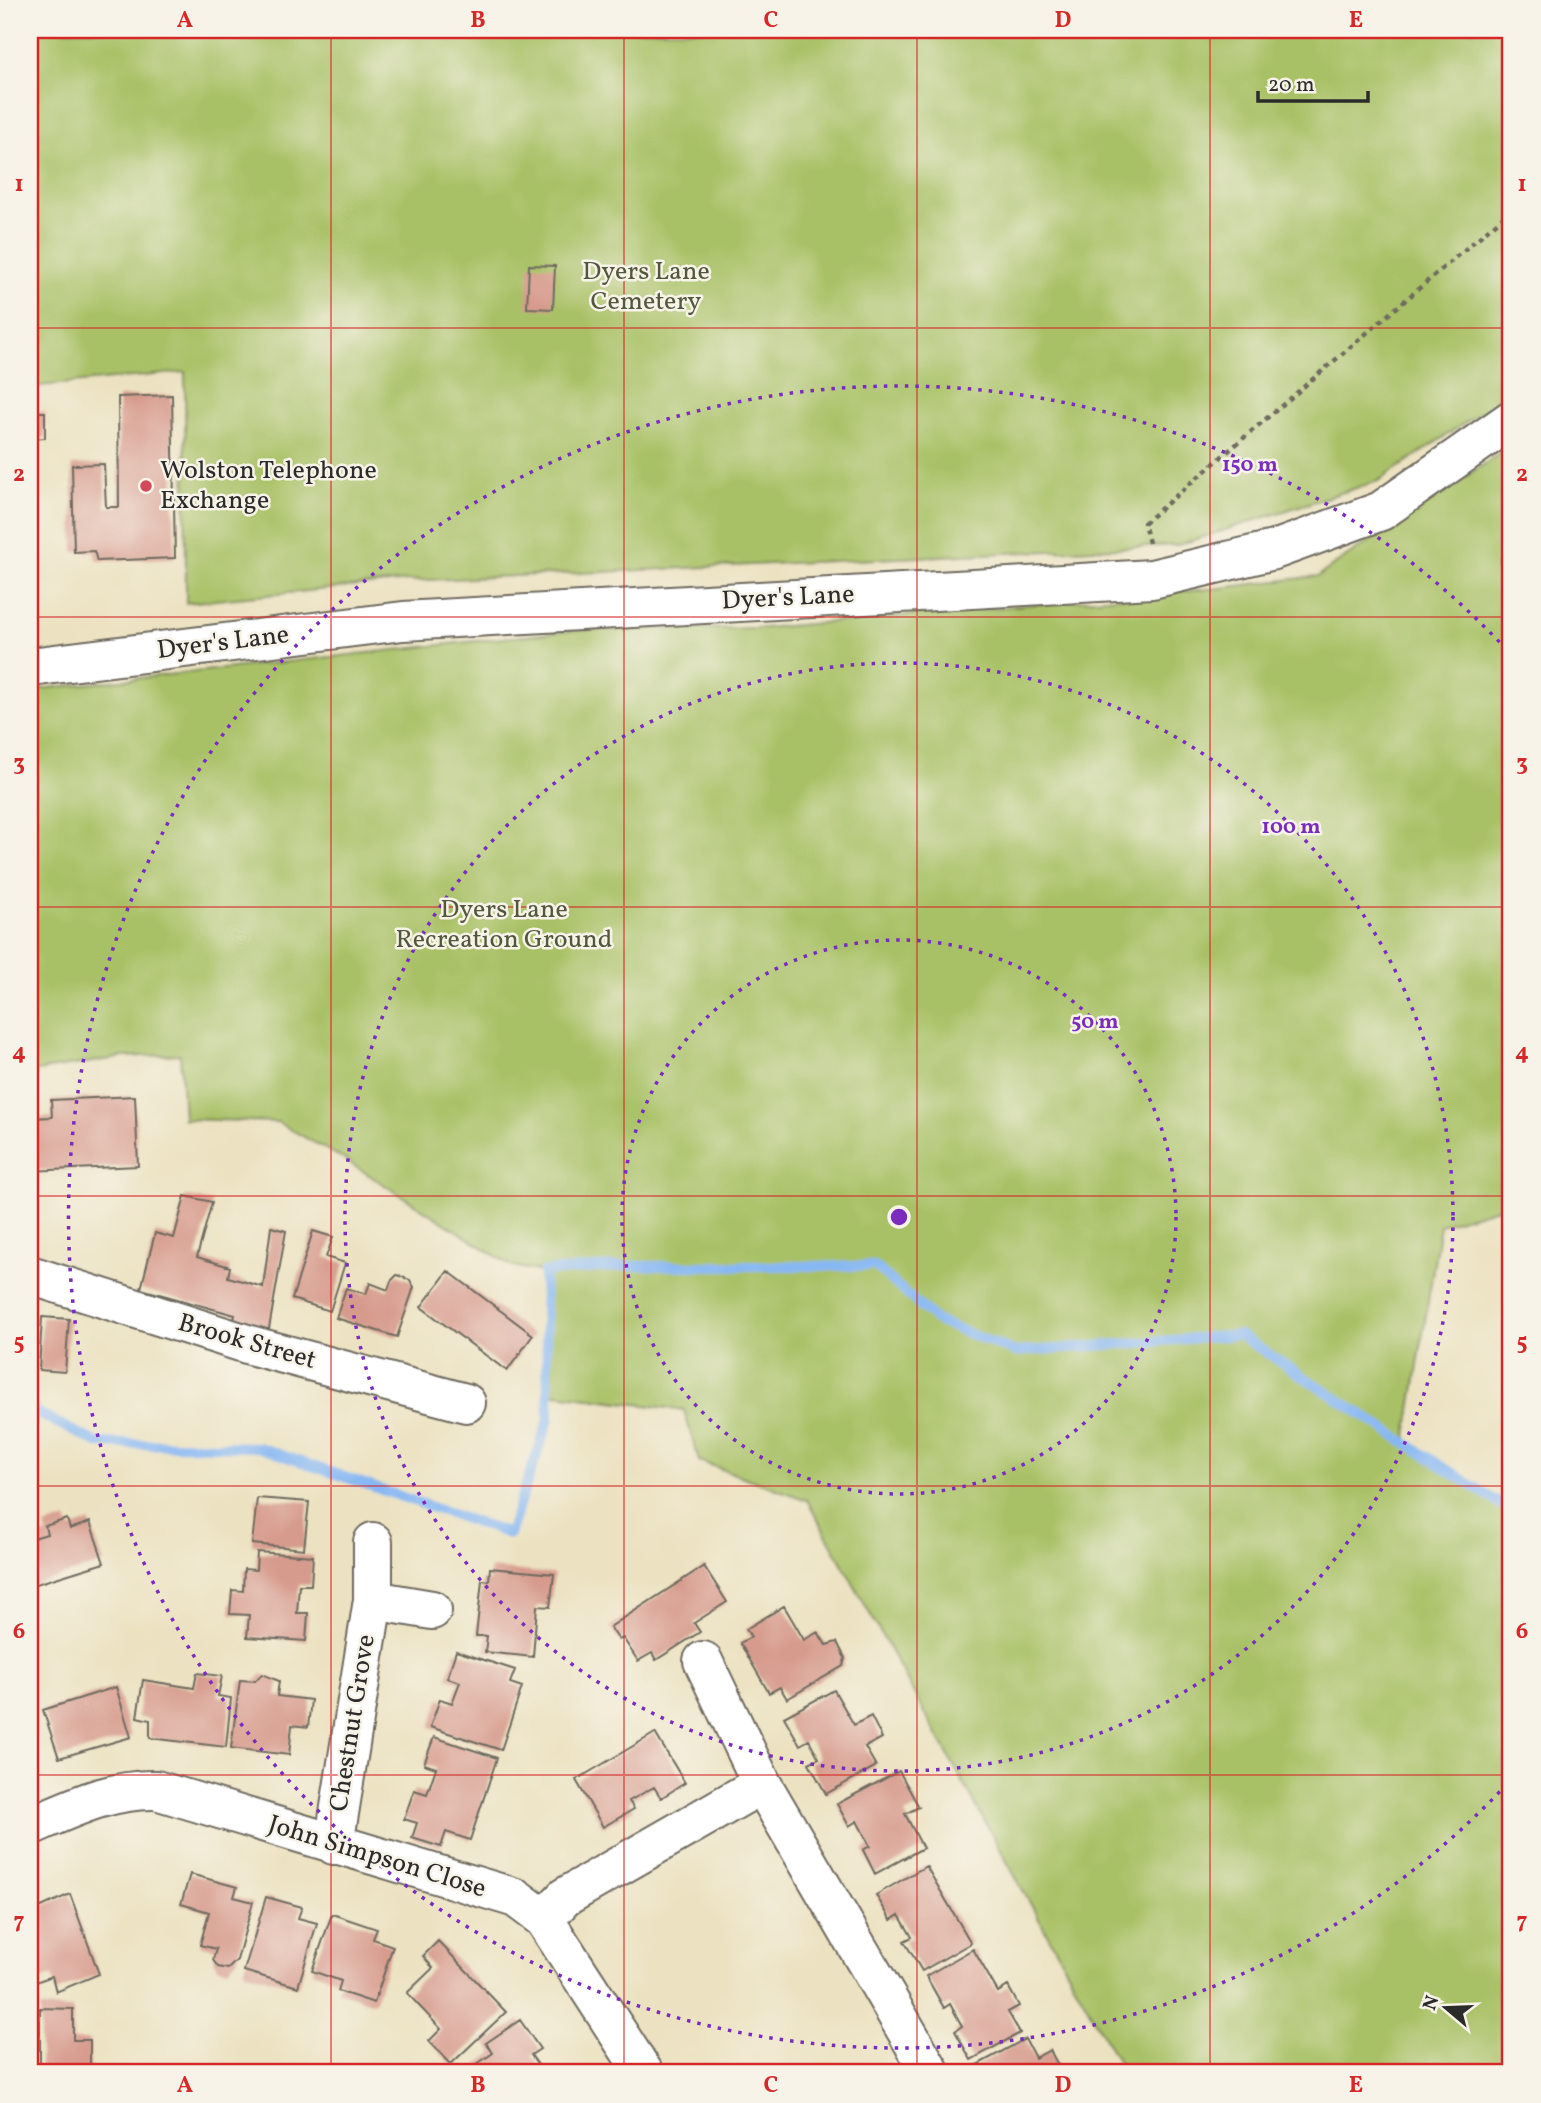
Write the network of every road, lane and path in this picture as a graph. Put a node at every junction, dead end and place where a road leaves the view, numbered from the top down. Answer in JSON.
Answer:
{"nodes":[{"id":1,"x":1511,"y":210,"type":"edge"},
{"id":2,"x":1511,"y":420,"type":"edge"},
{"id":3,"x":1153,"y":579,"type":"junction"},
{"id":4,"x":30,"y":667,"type":"edge"},
{"id":5,"x":30,"y":1275,"type":"edge"},
{"id":6,"x":466,"y":1404,"type":"dead end"},
{"id":7,"x":373,"y":1542,"type":"dead end"},
{"id":8,"x":373,"y":1600,"type":"junction"},
{"id":9,"x":432,"y":1610,"type":"dead end"},
{"id":10,"x":703,"y":1661,"type":"dead end"},
{"id":11,"x":762,"y":1784,"type":"junction"},
{"id":12,"x":30,"y":1826,"type":"edge"},
{"id":13,"x":334,"y":1845,"type":"junction"},
{"id":14,"x":544,"y":1919,"type":"junction"},
{"id":15,"x":643,"y":2073,"type":"edge"},
{"id":16,"x":931,"y":2073,"type":"edge"}],
"edges":[{"from":1,"to":3,"type":"path"},
{"from":2,"to":3,"type":"street","name":"Dyer's Lane"},
{"from":3,"to":4,"type":"street","name":"Dyer's Lane"},
{"from":5,"to":6,"type":"street","name":"Brook Street"},
{"from":7,"to":8,"type":"street","name":"Chestnut Grove"},
{"from":8,"to":9,"type":"street","name":"Chestnut Grove"},
{"from":8,"to":13,"type":"street","name":"Chestnut Grove"},
{"from":10,"to":11,"type":"street"},
{"from":11,"to":14,"type":"street"},
{"from":11,"to":16,"type":"street"},
{"from":12,"to":13,"type":"street","name":"John Simpson Close"},
{"from":13,"to":14,"type":"street","name":"John Simpson Close"},
{"from":14,"to":15,"type":"street","name":"John Simpson Close"}]}
